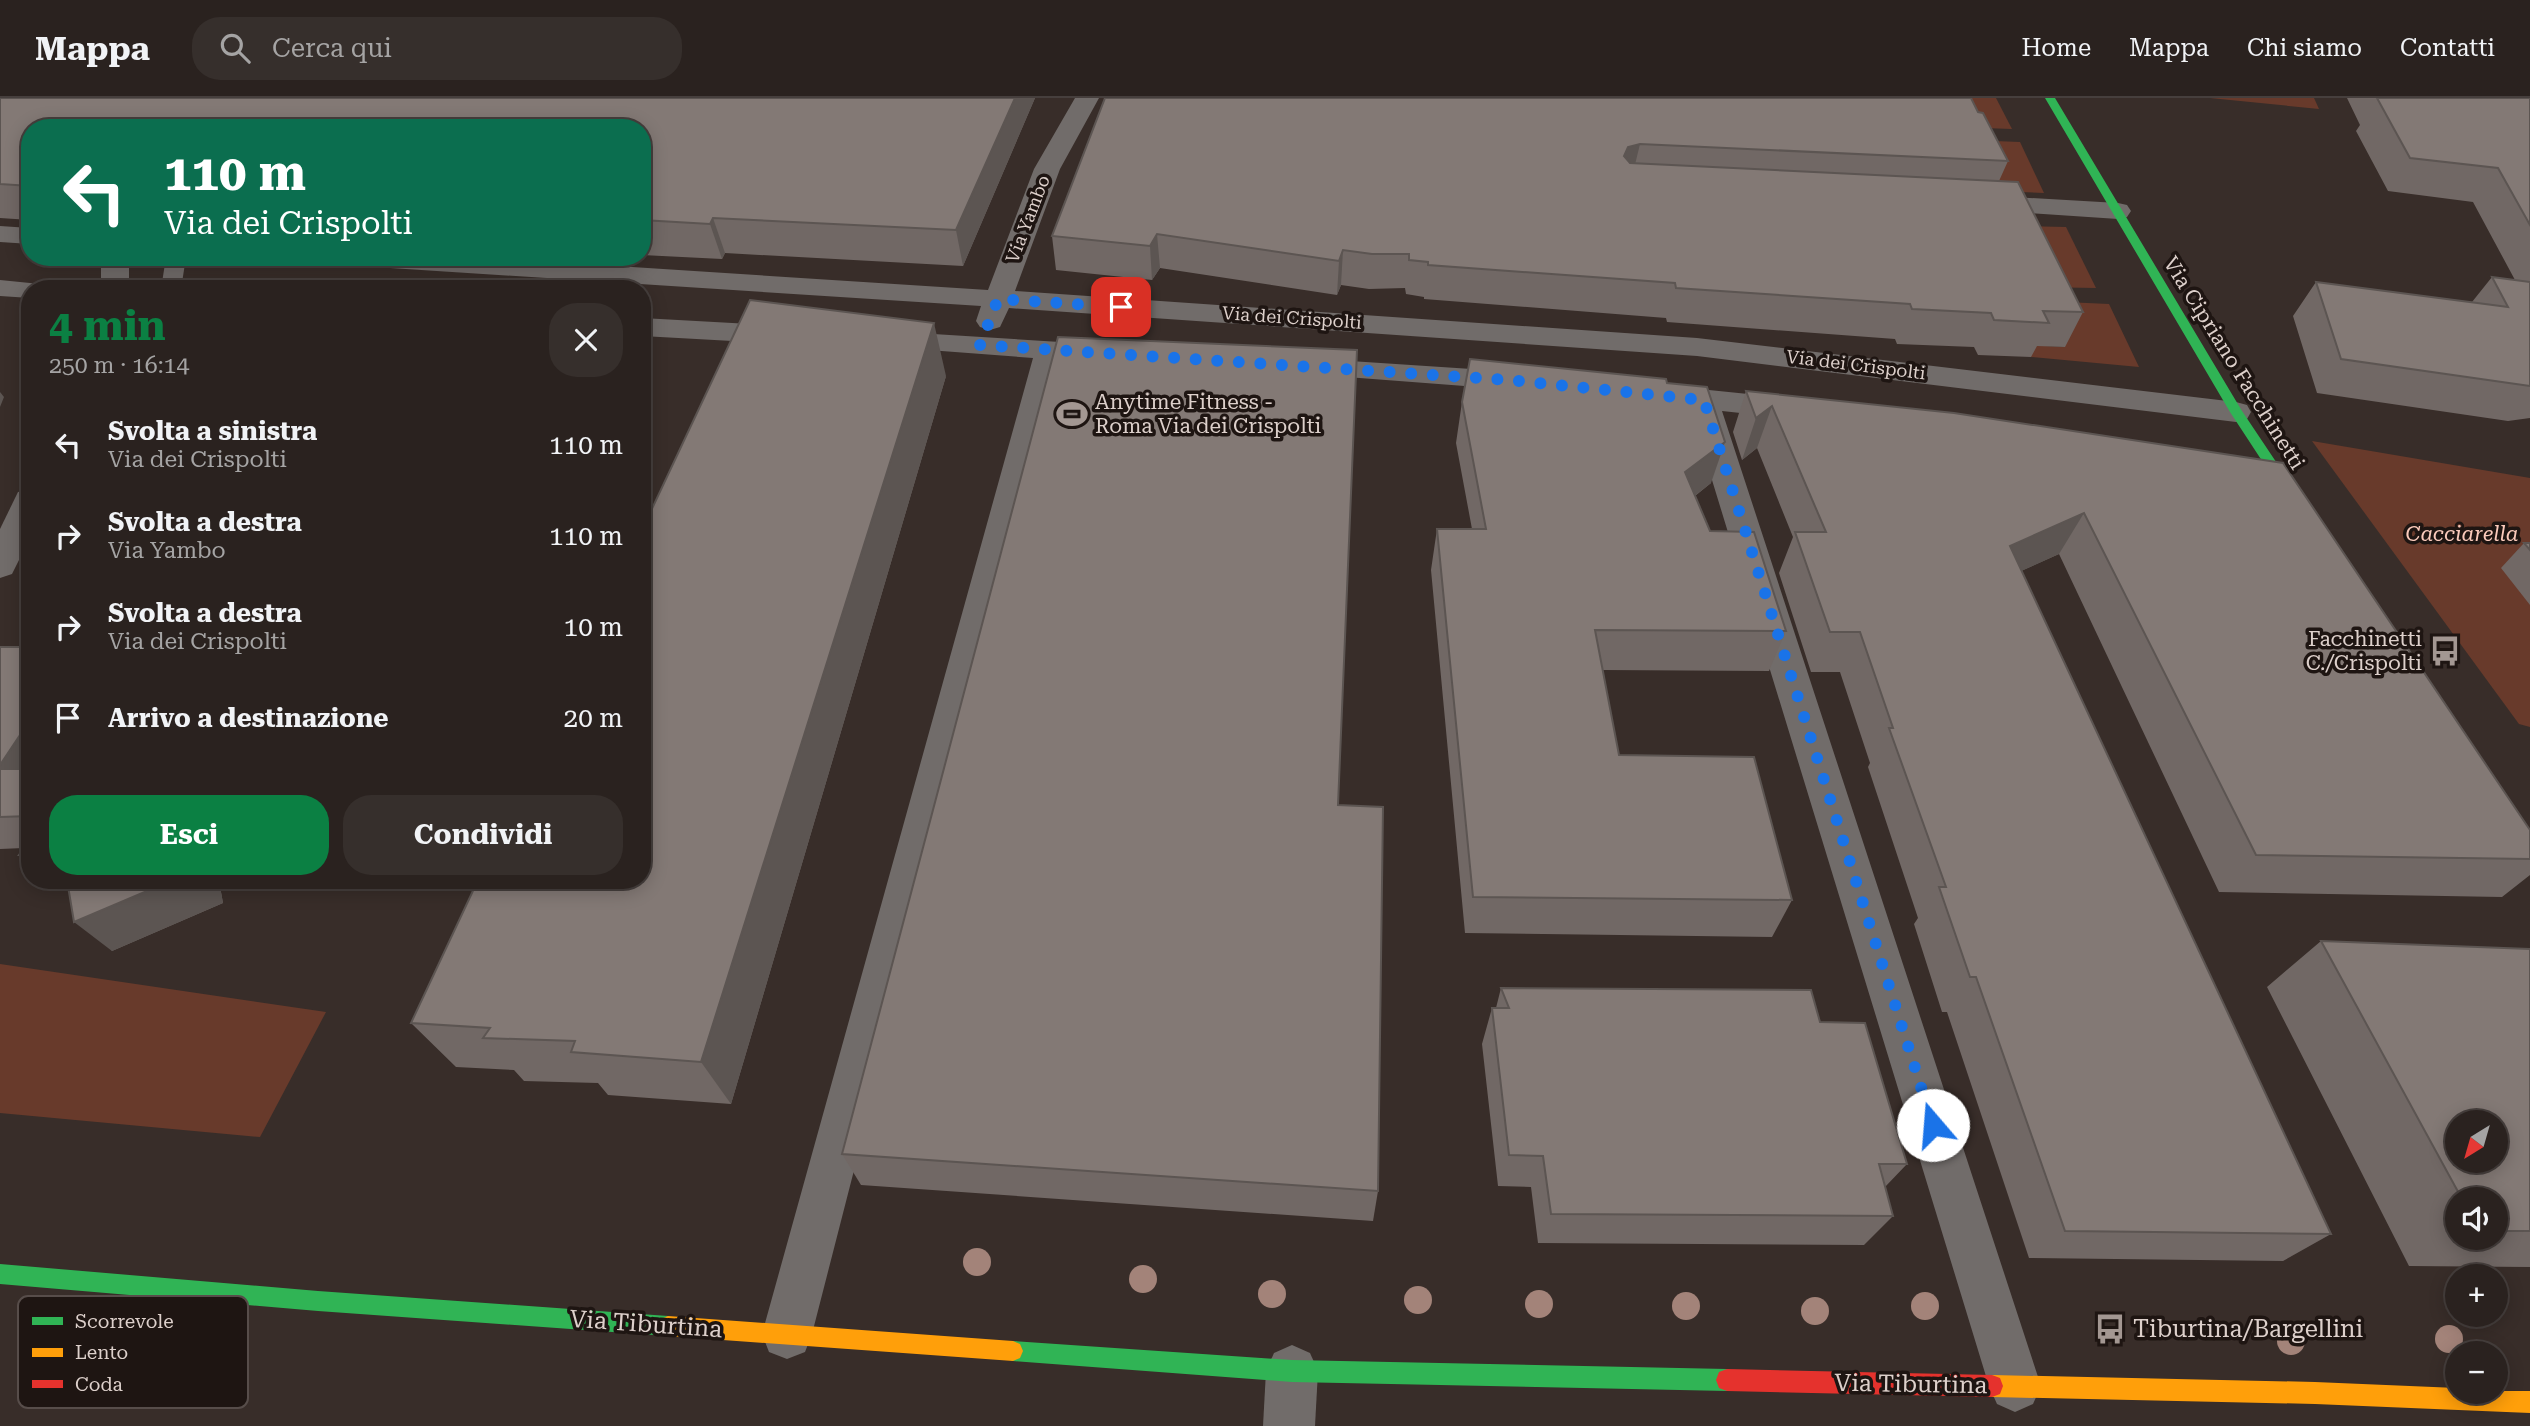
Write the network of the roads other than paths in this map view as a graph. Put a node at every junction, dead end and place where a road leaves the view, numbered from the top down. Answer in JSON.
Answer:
{"nodes":[{"id":1,"x":1087,"y":98,"type":"edge"},
{"id":2,"x":2050,"y":98,"type":"edge"},
{"id":3,"x":1954,"y":202,"type":"edge"},
{"id":4,"x":2118,"y":211,"type":"junction"},
{"id":5,"x":0,"y":234,"type":"edge"},
{"id":6,"x":21,"y":235,"type":"edge"},
{"id":7,"x":543,"y":266,"type":"edge"},
{"id":8,"x":0,"y":288,"type":"edge"},
{"id":9,"x":21,"y":289,"type":"edge"},
{"id":10,"x":998,"y":299,"type":"junction"},
{"id":11,"x":651,"y":328,"type":"edge"},
{"id":12,"x":817,"y":337,"type":"edge"},
{"id":13,"x":858,"y":339,"type":"edge"},
{"id":14,"x":980,"y":345,"type":"junction"},
{"id":15,"x":1050,"y":350,"type":"junction"},
{"id":16,"x":1137,"y":355,"type":"edge"},
{"id":17,"x":1275,"y":365,"type":"edge"},
{"id":18,"x":1551,"y":384,"type":"edge"},
{"id":19,"x":1630,"y":392,"type":"edge"},
{"id":20,"x":1704,"y":400,"type":"junction"},
{"id":21,"x":1818,"y":412,"type":"edge"},
{"id":22,"x":2236,"y":412,"type":"junction"},
{"id":23,"x":2237,"y":470,"type":"edge"},
{"id":24,"x":2278,"y":476,"type":"junction"},
{"id":25,"x":2306,"y":516,"type":"edge"},
{"id":26,"x":21,"y":520,"type":"edge"},
{"id":27,"x":0,"y":566,"type":"edge"},
{"id":28,"x":0,"y":1274,"type":"edge"},
{"id":29,"x":787,"y":1334,"type":"junction"},
{"id":30,"x":1292,"y":1371,"type":"junction"},
{"id":31,"x":2015,"y":1386,"type":"junction"},
{"id":32,"x":2530,"y":1402,"type":"edge"},
{"id":33,"x":1289,"y":1426,"type":"edge"}],
"edges":[{"from":1,"to":10,"type":"street","name":"Via Yambo"},
{"from":2,"to":4,"type":"main road","name":"Via Cipriano Facchinetti"},
{"from":3,"to":4,"type":"street"},
{"from":4,"to":22,"type":"main road","name":"Via Cipriano Facchinetti"},
{"from":5,"to":6,"type":"street"},
{"from":7,"to":10,"type":"street","name":"Via dei Crispolti"},
{"from":8,"to":9,"type":"street"},
{"from":10,"to":14,"type":"street","name":"Via Yambo"},
{"from":10,"to":22,"type":"street","name":"Via dei Crispolti"},
{"from":11,"to":12,"type":"street"},
{"from":13,"to":14,"type":"street"},
{"from":14,"to":15,"type":"street"},
{"from":15,"to":16,"type":"street"},
{"from":15,"to":29,"type":"street"},
{"from":17,"to":18,"type":"street"},
{"from":19,"to":20,"type":"street"},
{"from":20,"to":21,"type":"street"},
{"from":20,"to":31,"type":"street"},
{"from":22,"to":24,"type":"main road","name":"Via Cipriano Facchinetti"},
{"from":23,"to":24,"type":"street"},
{"from":24,"to":25,"type":"main road","name":"Via Cipriano Facchinetti"},
{"from":26,"to":27,"type":"street"},
{"from":28,"to":29,"type":"main road","name":"Via Tiburtina"},
{"from":29,"to":30,"type":"main road","name":"Via Tiburtina"},
{"from":30,"to":31,"type":"main road","name":"Via Tiburtina"},
{"from":30,"to":33,"type":"street"},
{"from":31,"to":32,"type":"main road","name":"Via Tiburtina"}]}
